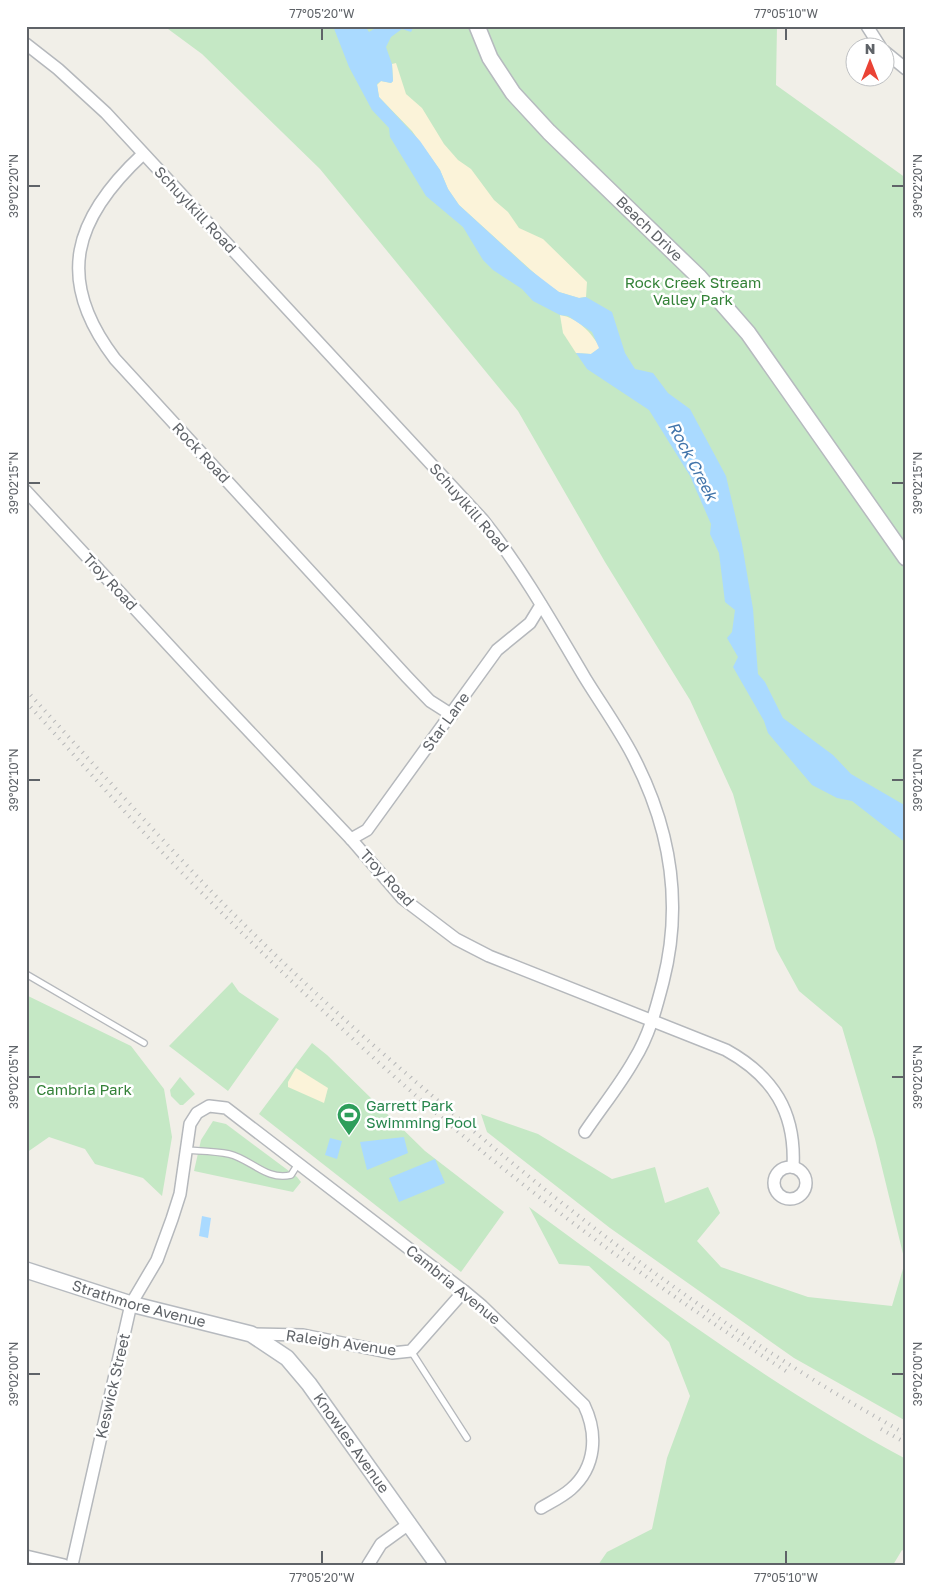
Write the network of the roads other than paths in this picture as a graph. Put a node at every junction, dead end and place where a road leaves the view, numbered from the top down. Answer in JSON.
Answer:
{"nodes":[{"id":1,"x":477,"y":26,"type":"edge"},
{"id":2,"x":867,"y":26,"type":"edge"},
{"id":3,"x":875,"y":38,"type":"edge"},
{"id":4,"x":26,"y":44,"type":"edge"},
{"id":5,"x":894,"y":59,"type":"edge"},
{"id":6,"x":906,"y":69,"type":"edge"},
{"id":7,"x":143,"y":154,"type":"junction"},
{"id":8,"x":26,"y":490,"type":"edge"},
{"id":9,"x":906,"y":558,"type":"edge"},
{"id":10,"x":541,"y":606,"type":"junction"},
{"id":11,"x":452,"y":715,"type":"junction"},
{"id":12,"x":351,"y":839,"type":"junction"},
{"id":13,"x":26,"y":974,"type":"edge"},
{"id":14,"x":653,"y":1021,"type":"junction"},
{"id":15,"x":144,"y":1043,"type":"dead end"},
{"id":16,"x":209,"y":1106,"type":"joint"},
{"id":17,"x":585,"y":1132,"type":"dead end"},
{"id":18,"x":186,"y":1150,"type":"junction"},
{"id":19,"x":298,"y":1164,"type":"junction"},
{"id":20,"x":793,"y":1167,"type":"dead end"},
{"id":21,"x":26,"y":1270,"type":"edge"},
{"id":22,"x":464,"y":1291,"type":"junction"},
{"id":23,"x":131,"y":1304,"type":"junction"},
{"id":24,"x":251,"y":1334,"type":"junction"},
{"id":25,"x":411,"y":1350,"type":"junction"},
{"id":26,"x":467,"y":1438,"type":"dead end"},
{"id":27,"x":541,"y":1508,"type":"dead end"},
{"id":28,"x":410,"y":1523,"type":"junction"},
{"id":29,"x":26,"y":1556,"type":"edge"},
{"id":30,"x":64,"y":1565,"type":"edge"},
{"id":31,"x":72,"y":1565,"type":"edge"},
{"id":32,"x":368,"y":1565,"type":"edge"},
{"id":33,"x":438,"y":1565,"type":"edge"}],
"edges":[{"from":1,"to":9,"type":"street","name":"Beach Drive"},
{"from":2,"to":3,"type":"street"},
{"from":4,"to":7,"type":"street","name":"Schuylkill Road"},
{"from":5,"to":6,"type":"street"},
{"from":7,"to":10,"type":"street","name":"Schuylkill Road"},
{"from":7,"to":11,"type":"street","name":"Rock Road"},
{"from":8,"to":12,"type":"street","name":"Troy Road"},
{"from":10,"to":11,"type":"street","name":"Star Lane"},
{"from":10,"to":14,"type":"street","name":"Schuylkill Road"},
{"from":11,"to":12,"type":"street","name":"Star Lane"},
{"from":12,"to":14,"type":"street","name":"Troy Road"},
{"from":13,"to":15,"type":"lane"},
{"from":14,"to":17,"type":"street","name":"Schuylkill Road"},
{"from":14,"to":20,"type":"street","name":"Troy Road"},
{"from":16,"to":18,"type":"street","name":"Keswick Street"},
{"from":16,"to":19,"type":"street","name":"Cambria Avenue"},
{"from":18,"to":19,"type":"lane"},
{"from":18,"to":23,"type":"street","name":"Keswick Street"},
{"from":19,"to":22,"type":"street","name":"Cambria Avenue"},
{"from":21,"to":23,"type":"street","name":"Strathmore Avenue"},
{"from":22,"to":25,"type":"street","name":"Raleigh Avenue"},
{"from":22,"to":27,"type":"street","name":"Cambria Avenue"},
{"from":23,"to":24,"type":"street","name":"Strathmore Avenue"},
{"from":23,"to":31,"type":"street","name":"Keswick Street"},
{"from":24,"to":25,"type":"street","name":"Raleigh Avenue"},
{"from":24,"to":28,"type":"street","name":"Knowles Avenue"},
{"from":25,"to":26,"type":"lane"},
{"from":28,"to":32,"type":"street"},
{"from":28,"to":33,"type":"street","name":"Knowles Avenue"},
{"from":29,"to":30,"type":"street"}]}
